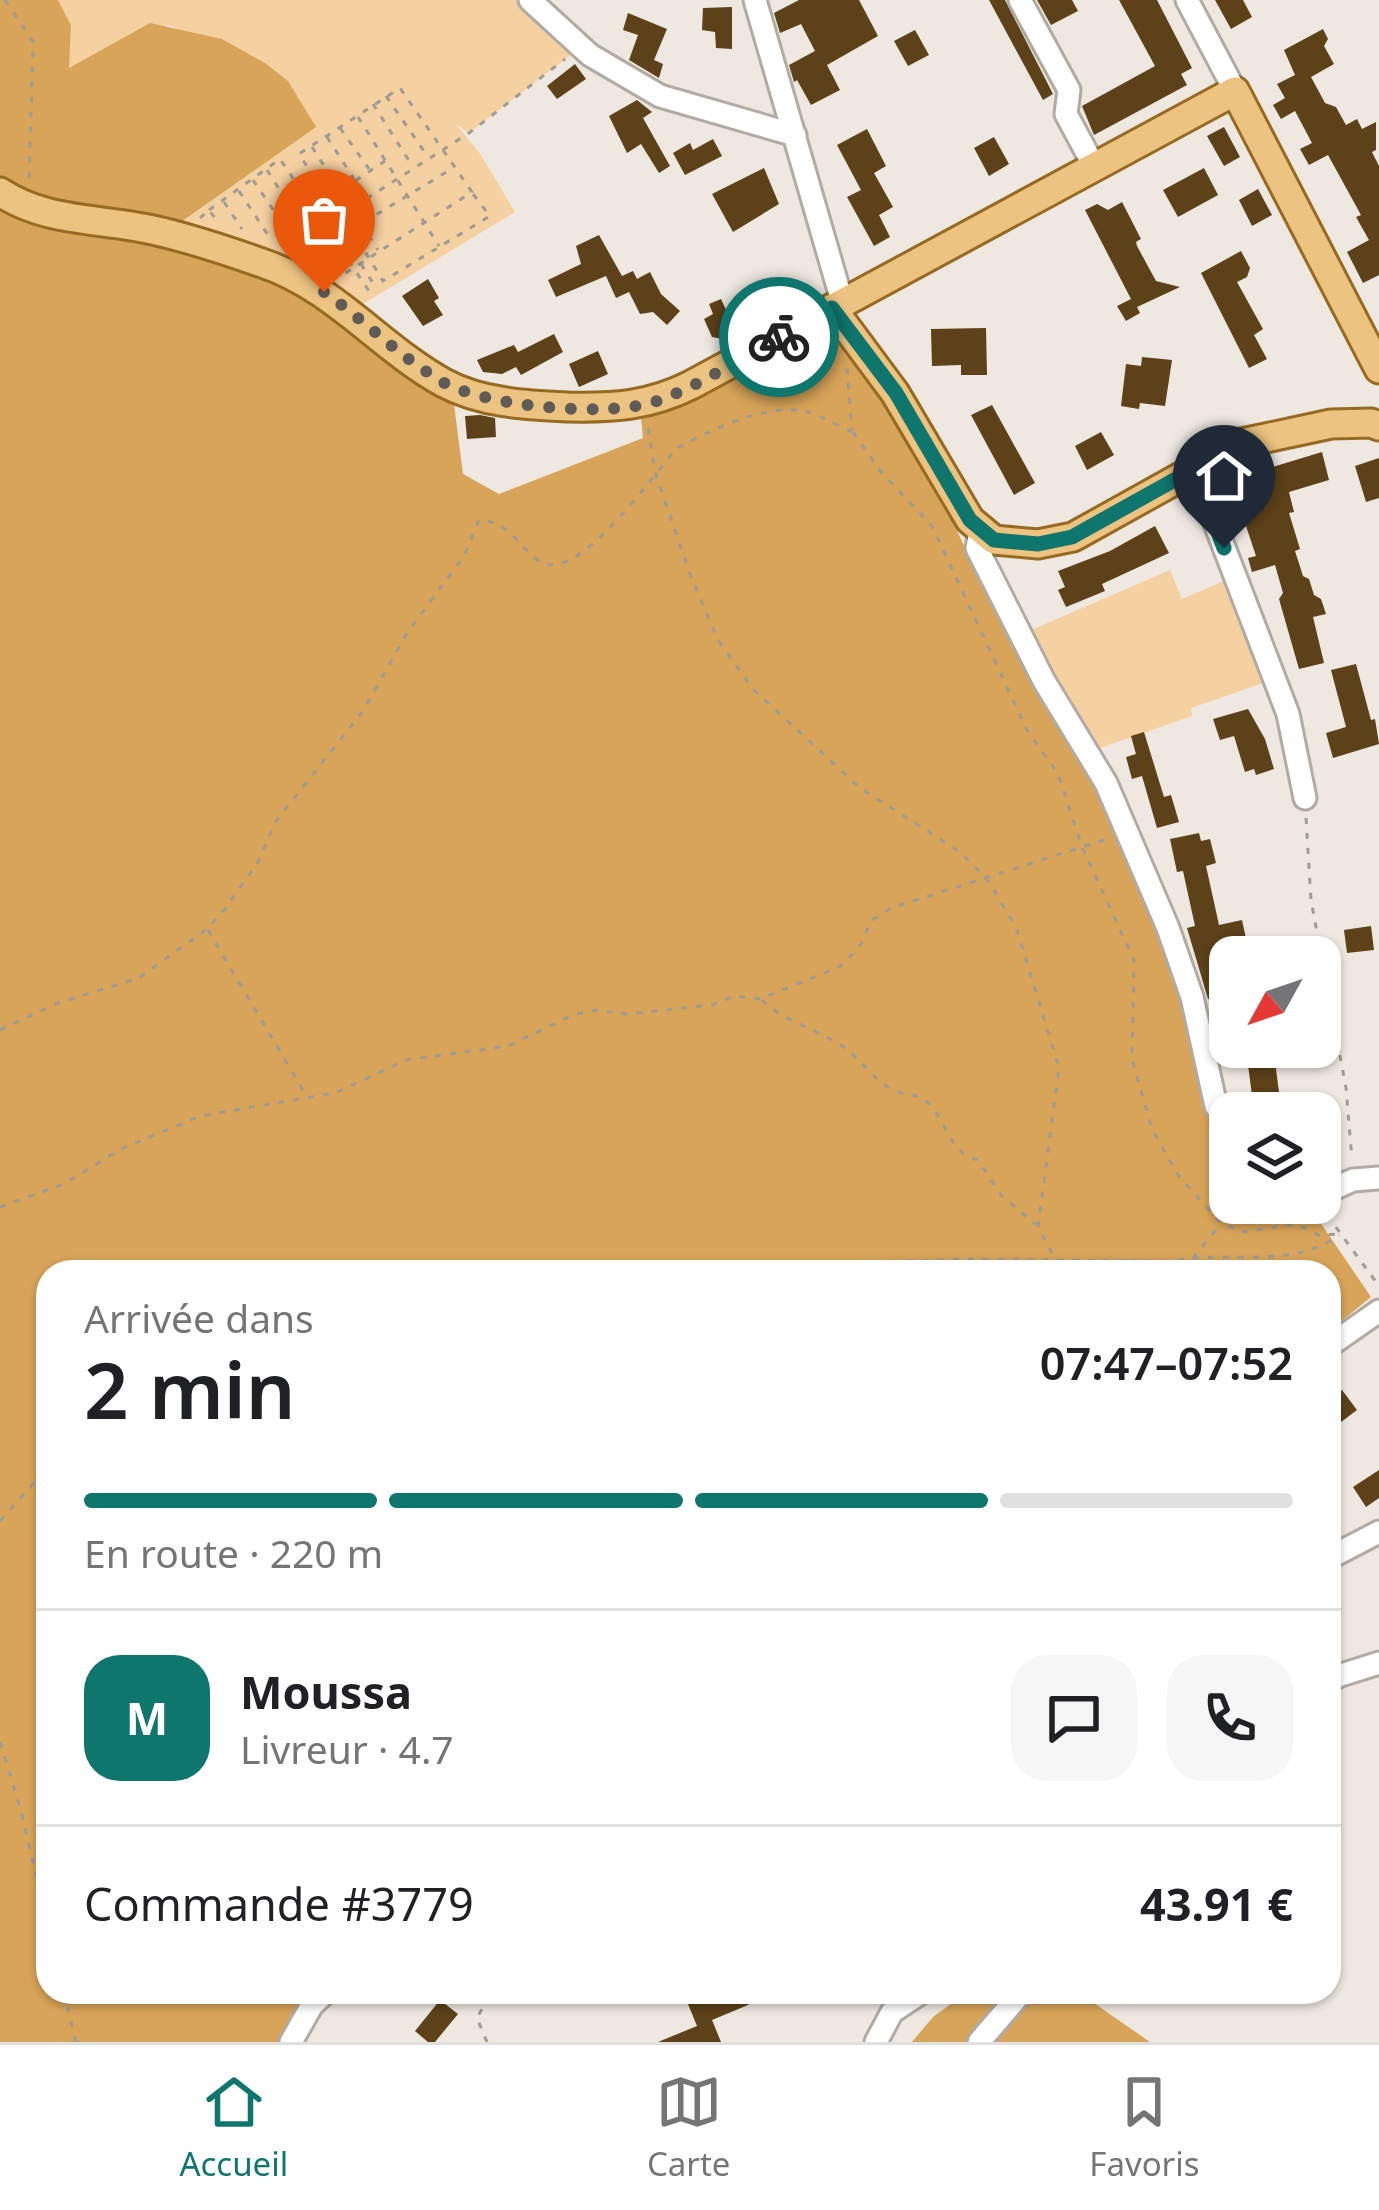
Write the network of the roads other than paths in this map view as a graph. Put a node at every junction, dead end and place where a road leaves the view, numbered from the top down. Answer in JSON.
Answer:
{"nodes":[{"id":1,"x":530,"y":0,"type":"edge"},
{"id":2,"x":754,"y":0,"type":"edge"},
{"id":3,"x":1020,"y":0,"type":"edge"},
{"id":4,"x":1187,"y":0,"type":"edge"},
{"id":5,"x":1235,"y":91,"type":"junction"},
{"id":6,"x":795,"y":135,"type":"junction"},
{"id":7,"x":1094,"y":166,"type":"junction"},
{"id":8,"x":0,"y":192,"type":"edge"},
{"id":9,"x":838,"y":310,"type":"junction"},
{"id":10,"x":1379,"y":369,"type":"edge"},
{"id":11,"x":1377,"y":422,"type":"edge"},
{"id":12,"x":1194,"y":469,"type":"junction"},
{"id":13,"x":980,"y":531,"type":"junction"},
{"id":14,"x":1305,"y":798,"type":"road end"},
{"id":15,"x":1212,"y":1092,"type":"edge"},
{"id":16,"x":1379,"y":1178,"type":"edge"},
{"id":17,"x":1341,"y":1187,"type":"edge"},
{"id":18,"x":1379,"y":1311,"type":"edge"},
{"id":19,"x":1341,"y":1338,"type":"edge"},
{"id":20,"x":1379,"y":1532,"type":"edge"},
{"id":21,"x":1341,"y":1552,"type":"edge"},
{"id":22,"x":1379,"y":1664,"type":"edge"},
{"id":23,"x":1341,"y":1675,"type":"edge"},
{"id":24,"x":314,"y":2004,"type":"edge"},
{"id":25,"x":904,"y":2004,"type":"edge"},
{"id":26,"x":1012,"y":2004,"type":"edge"},
{"id":27,"x":291,"y":2042,"type":"edge"},
{"id":28,"x":876,"y":2042,"type":"edge"},
{"id":29,"x":979,"y":2042,"type":"edge"}],
"edges":[{"from":1,"to":6,"type":"street"},
{"from":2,"to":6,"type":"street"},
{"from":3,"to":7,"type":"street"},
{"from":4,"to":5,"type":"street"},
{"from":5,"to":7,"type":"main road"},
{"from":5,"to":10,"type":"main road"},
{"from":6,"to":9,"type":"street"},
{"from":7,"to":9,"type":"main road"},
{"from":8,"to":9,"type":"main road"},
{"from":9,"to":13,"type":"main road"},
{"from":11,"to":12,"type":"main road"},
{"from":12,"to":13,"type":"main road"},
{"from":12,"to":14,"type":"street"},
{"from":13,"to":15,"type":"street"},
{"from":16,"to":17,"type":"street"},
{"from":18,"to":19,"type":"street"},
{"from":20,"to":21,"type":"street"},
{"from":22,"to":23,"type":"street"},
{"from":24,"to":27,"type":"street"},
{"from":25,"to":28,"type":"street"},
{"from":26,"to":29,"type":"street"}]}
